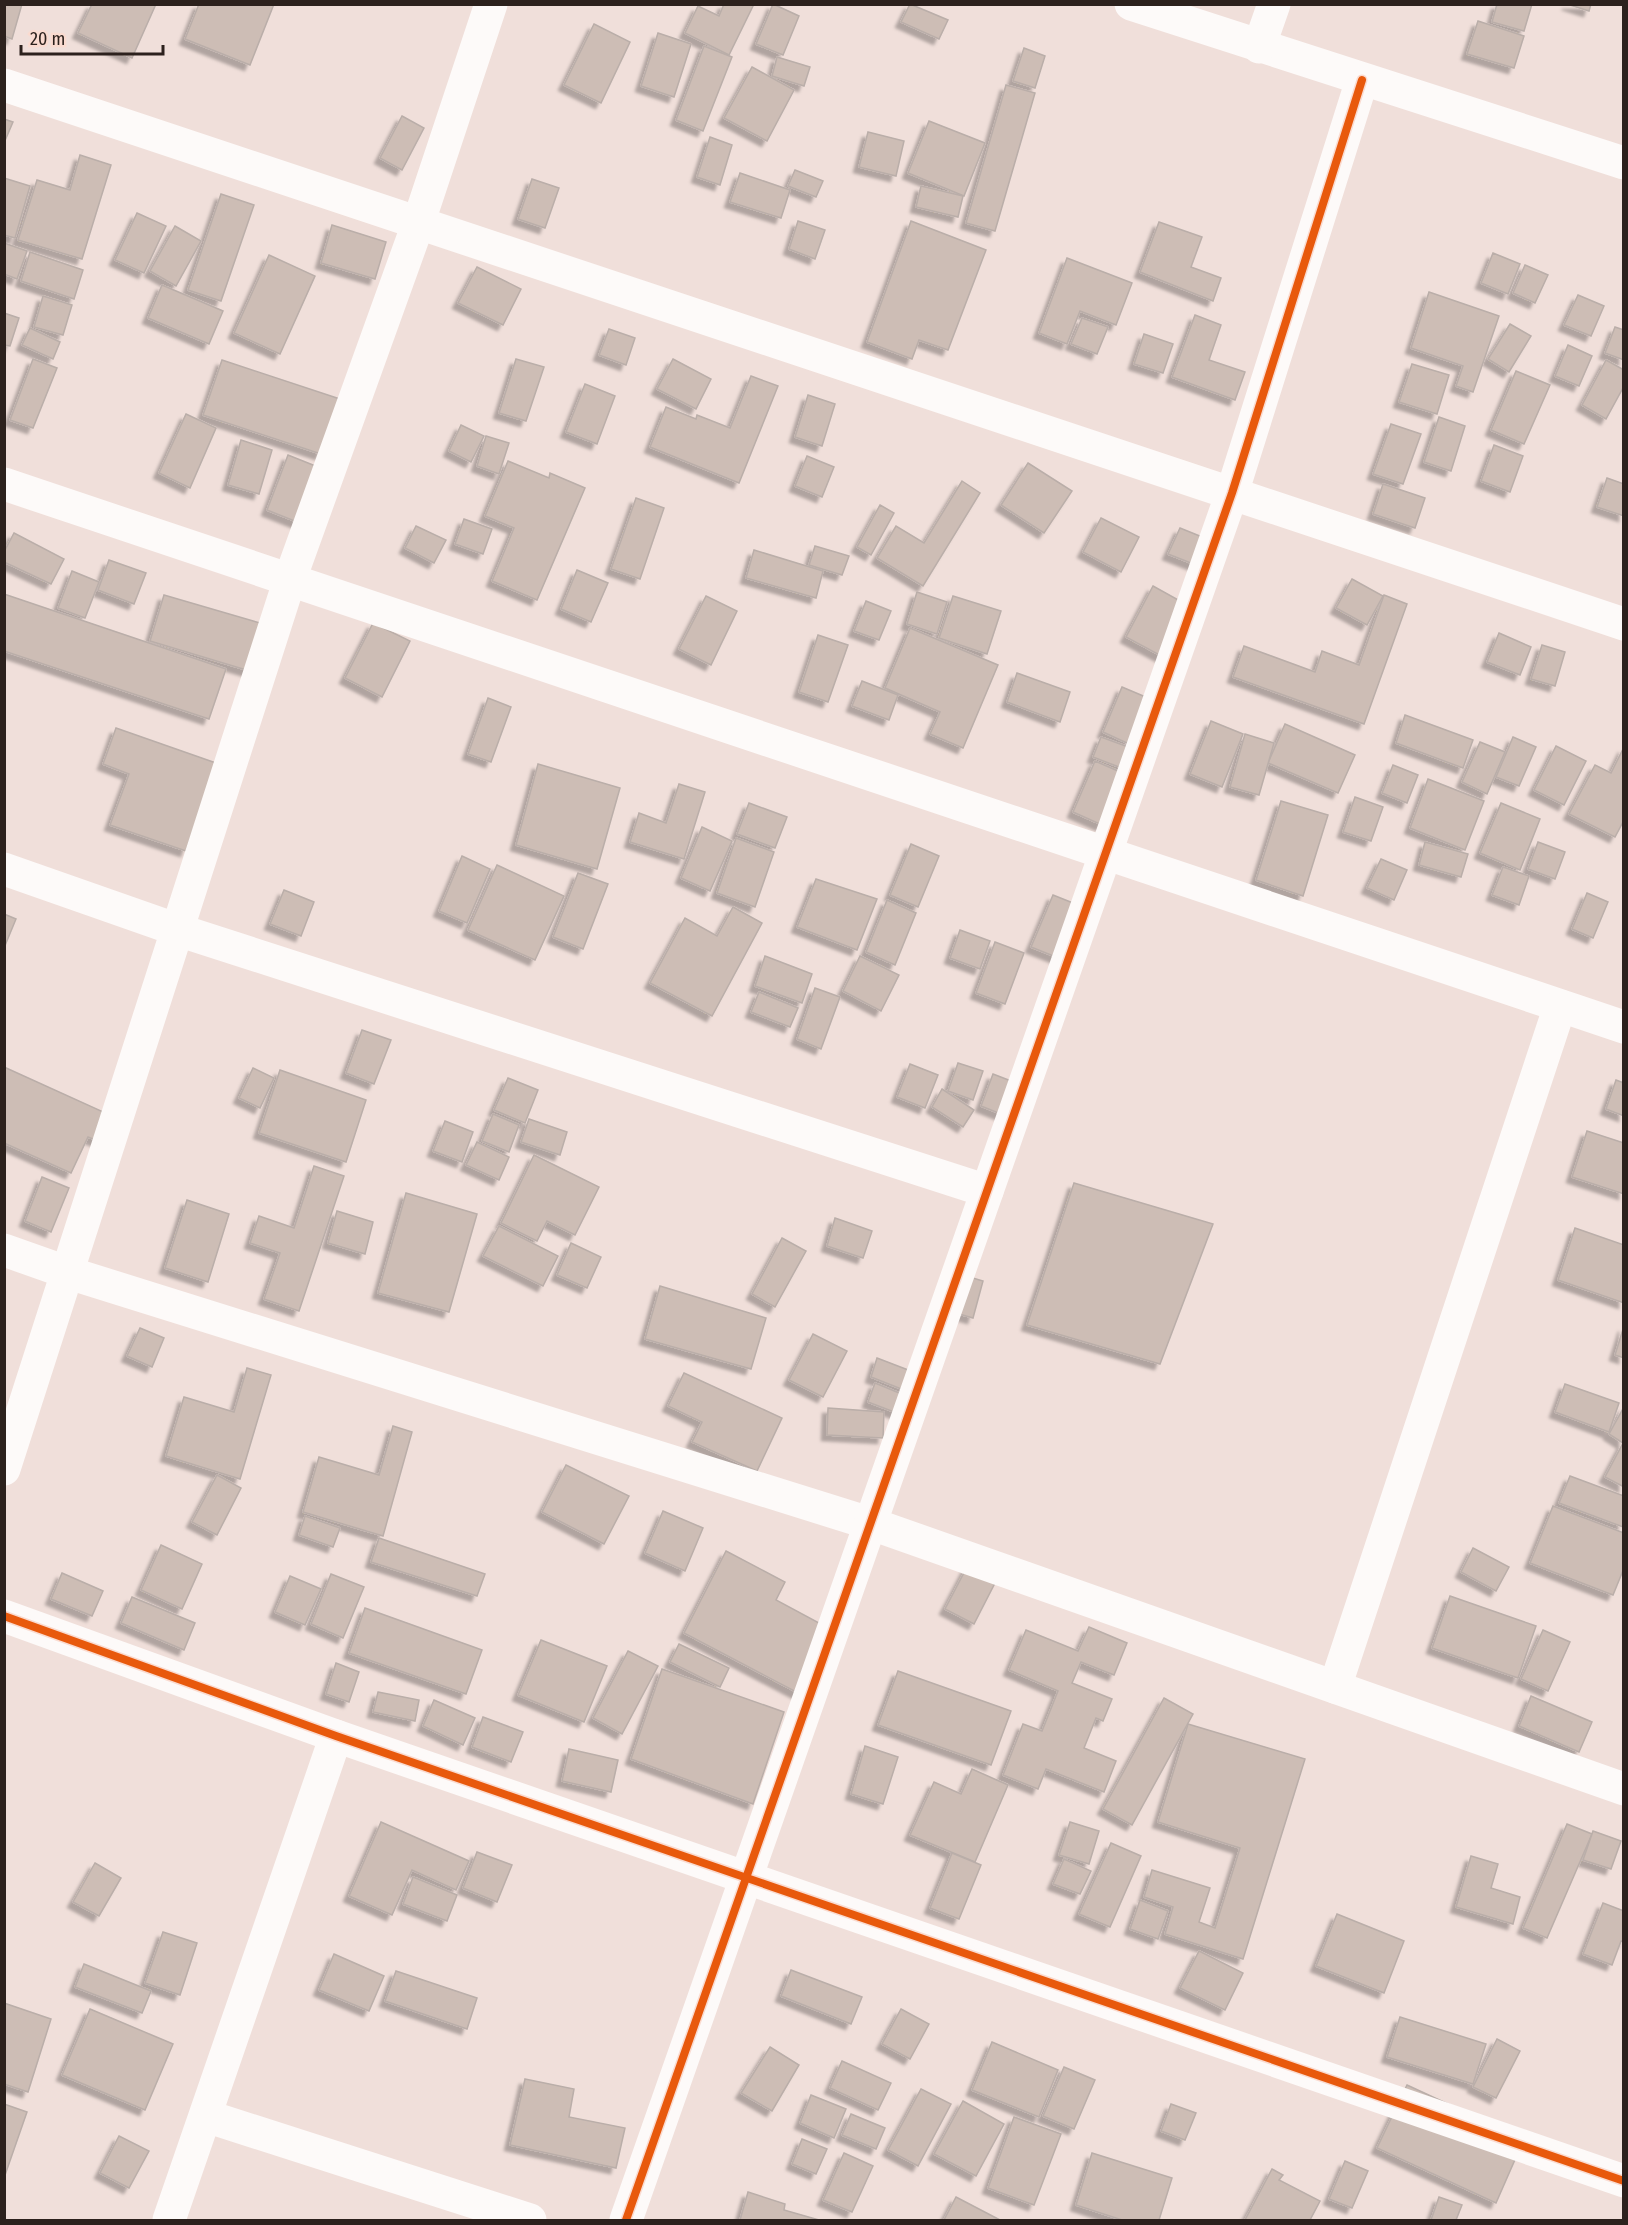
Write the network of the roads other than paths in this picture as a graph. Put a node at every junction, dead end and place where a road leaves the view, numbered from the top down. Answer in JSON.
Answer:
{"nodes":[{"id":1,"x":491,"y":4,"type":"edge"},
{"id":2,"x":1131,"y":4,"type":"edge"},
{"id":3,"x":1274,"y":4,"type":"edge"},
{"id":4,"x":1259,"y":47,"type":"junction"},
{"id":5,"x":1362,"y":80,"type":"junction"},
{"id":6,"x":4,"y":85,"type":"edge"},
{"id":7,"x":1623,"y":163,"type":"edge"},
{"id":8,"x":418,"y":224,"type":"junction"},
{"id":9,"x":4,"y":484,"type":"edge"},
{"id":10,"x":1232,"y":492,"type":"junction"},
{"id":11,"x":290,"y":579,"type":"junction"},
{"id":12,"x":1623,"y":624,"type":"edge"},
{"id":13,"x":1106,"y":853,"type":"junction"},
{"id":14,"x":4,"y":869,"type":"edge"},
{"id":15,"x":178,"y":930,"type":"junction"},
{"id":16,"x":1560,"y":1006,"type":"junction"},
{"id":17,"x":1623,"y":1027,"type":"edge"},
{"id":18,"x":987,"y":1191,"type":"junction"},
{"id":19,"x":4,"y":1250,"type":"edge"},
{"id":20,"x":69,"y":1273,"type":"junction"},
{"id":21,"x":4,"y":1469,"type":"edge"},
{"id":22,"x":869,"y":1523,"type":"junction"},
{"id":23,"x":4,"y":1616,"type":"edge"},
{"id":24,"x":1335,"y":1687,"type":"junction"},
{"id":25,"x":336,"y":1736,"type":"junction"},
{"id":26,"x":1623,"y":1789,"type":"edge"},
{"id":27,"x":747,"y":1878,"type":"junction"},
{"id":28,"x":206,"y":2116,"type":"junction"},
{"id":29,"x":1623,"y":2181,"type":"edge"},
{"id":30,"x":169,"y":2220,"type":"edge"},
{"id":31,"x":530,"y":2220,"type":"edge"},
{"id":32,"x":626,"y":2220,"type":"edge"}],
"edges":[{"from":1,"to":8,"type":"street"},
{"from":2,"to":4,"type":"street"},
{"from":3,"to":4,"type":"street"},
{"from":4,"to":5,"type":"street"},
{"from":5,"to":7,"type":"street"},
{"from":5,"to":10,"type":"street"},
{"from":6,"to":8,"type":"street"},
{"from":8,"to":10,"type":"street"},
{"from":8,"to":11,"type":"street"},
{"from":9,"to":11,"type":"street"},
{"from":10,"to":12,"type":"street"},
{"from":10,"to":13,"type":"street"},
{"from":11,"to":13,"type":"street"},
{"from":11,"to":15,"type":"street"},
{"from":13,"to":16,"type":"street"},
{"from":13,"to":18,"type":"street"},
{"from":14,"to":15,"type":"street"},
{"from":15,"to":18,"type":"street"},
{"from":15,"to":20,"type":"street"},
{"from":16,"to":17,"type":"street"},
{"from":16,"to":24,"type":"street"},
{"from":18,"to":22,"type":"street"},
{"from":19,"to":20,"type":"street"},
{"from":20,"to":21,"type":"street"},
{"from":20,"to":22,"type":"street"},
{"from":22,"to":24,"type":"street"},
{"from":22,"to":27,"type":"street"},
{"from":23,"to":25,"type":"street"},
{"from":24,"to":26,"type":"street"},
{"from":25,"to":27,"type":"street"},
{"from":25,"to":28,"type":"street"},
{"from":27,"to":29,"type":"street"},
{"from":27,"to":32,"type":"street"},
{"from":28,"to":30,"type":"street"},
{"from":28,"to":31,"type":"street"}]}
